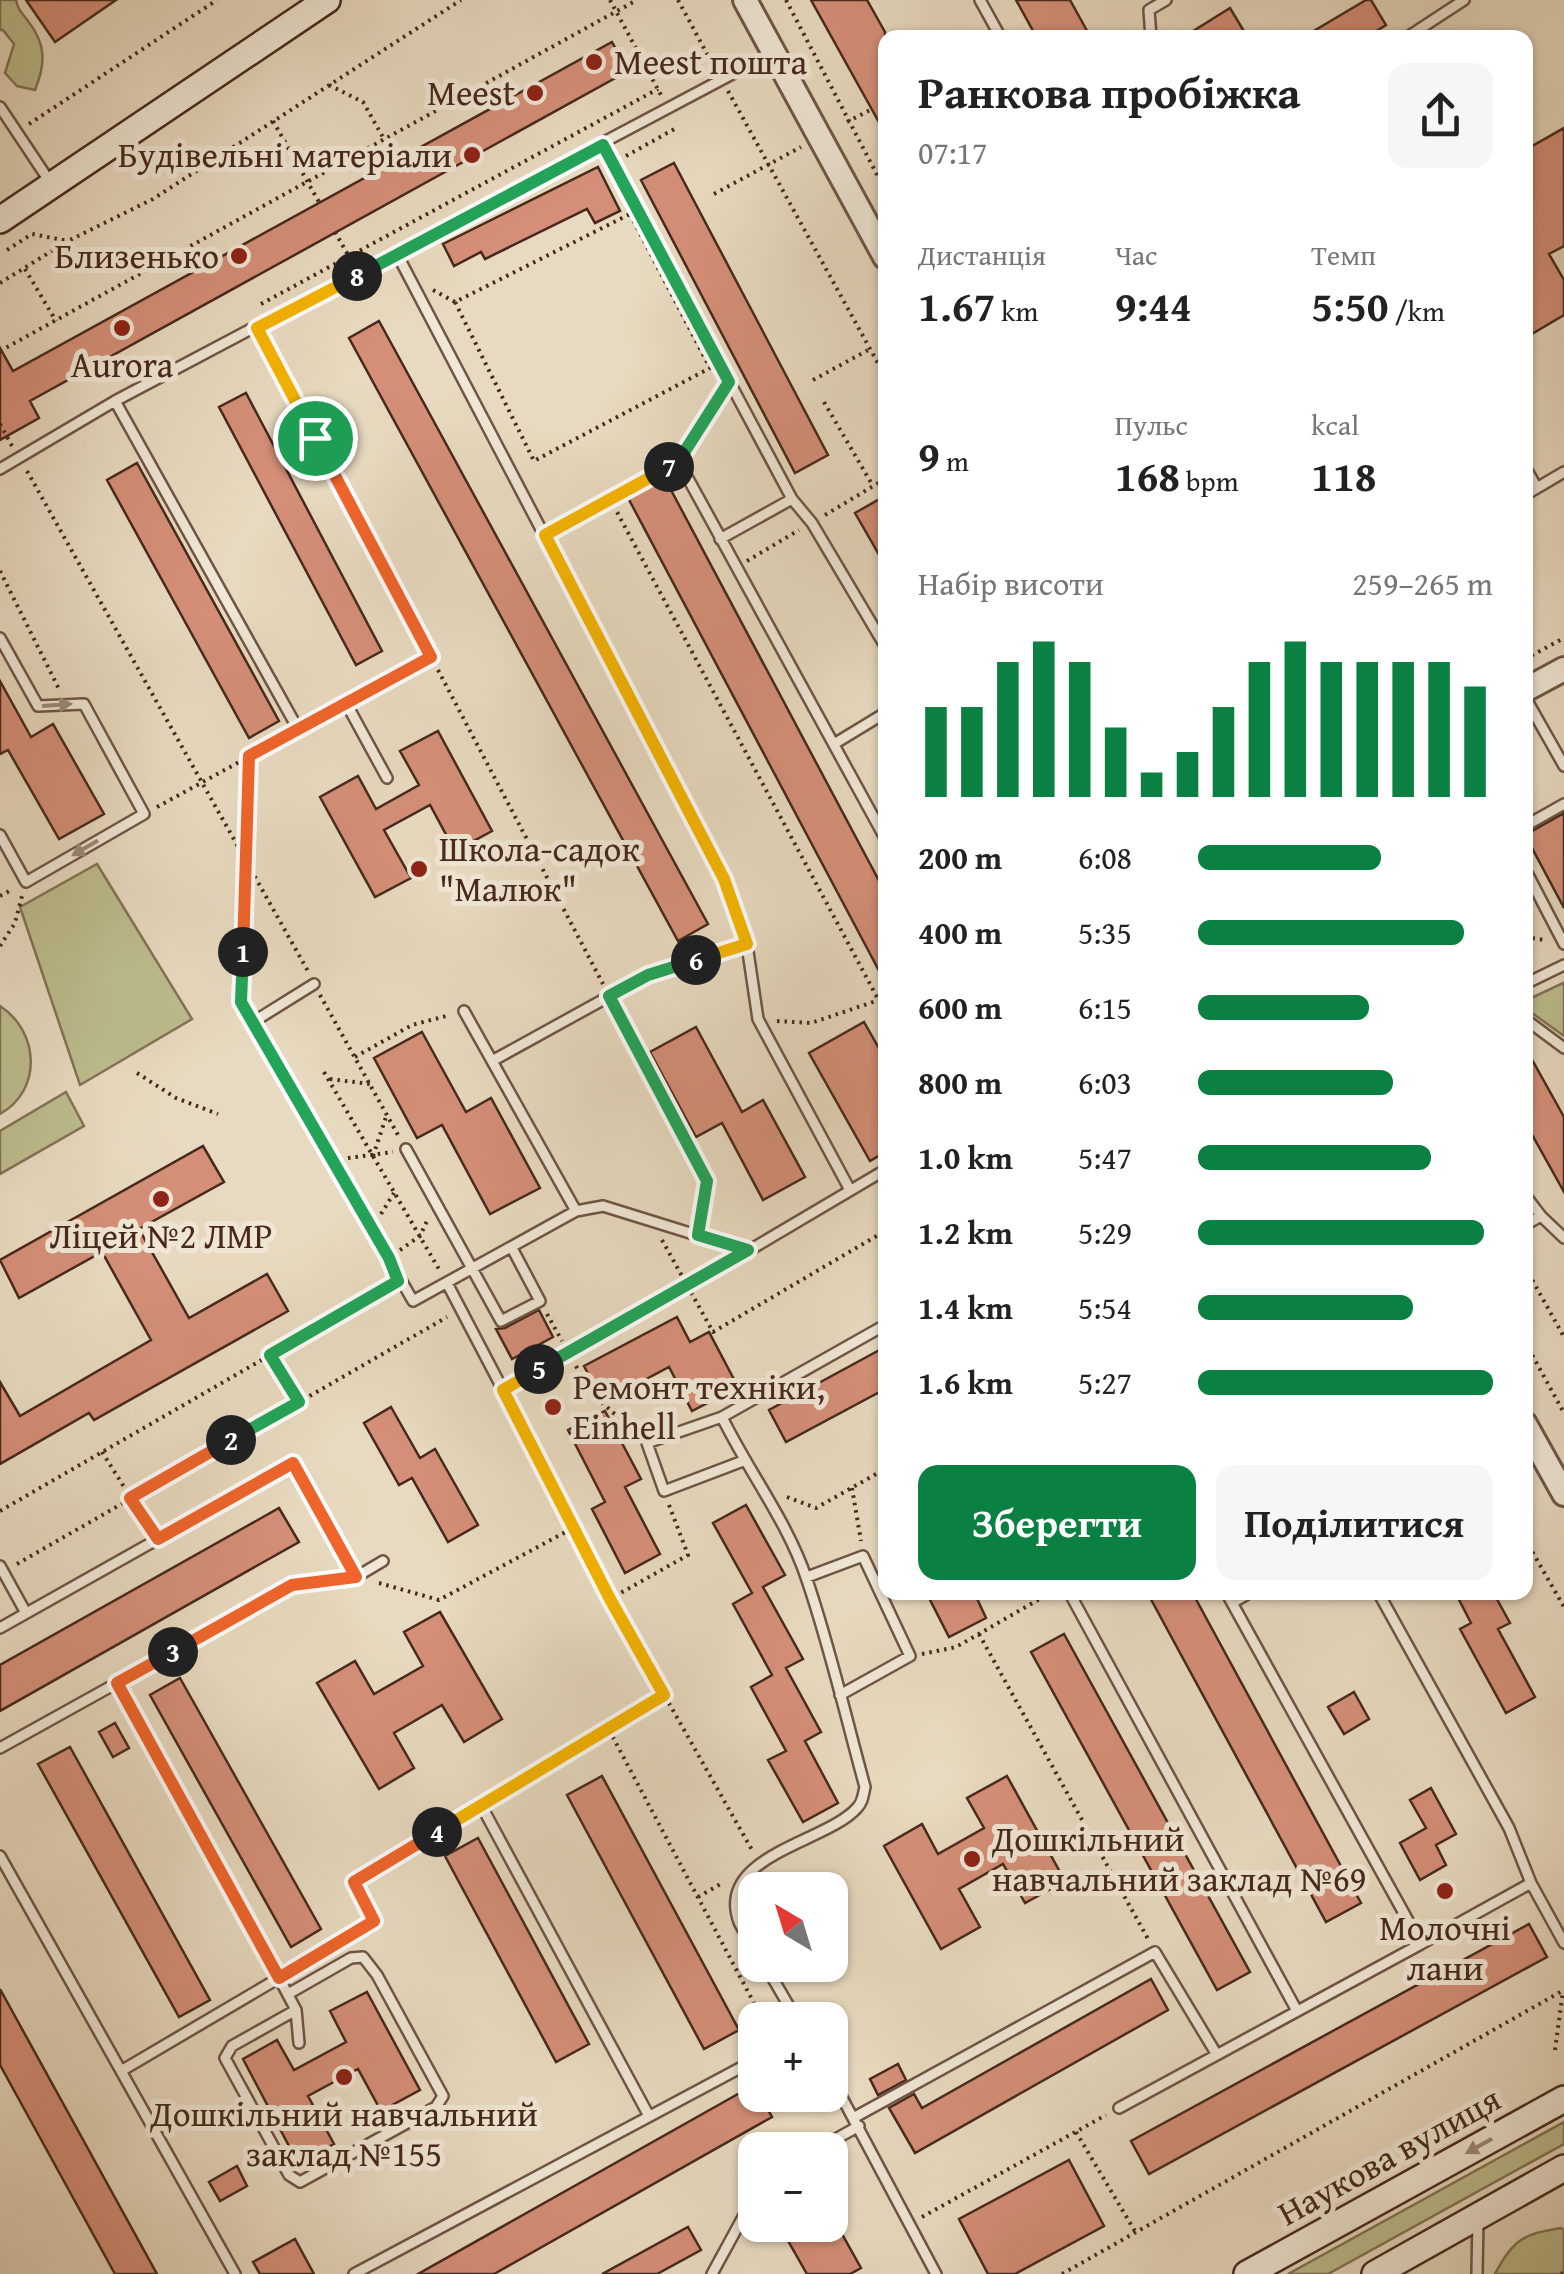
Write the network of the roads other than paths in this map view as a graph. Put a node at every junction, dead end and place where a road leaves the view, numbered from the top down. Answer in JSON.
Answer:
{"nodes":[{"id":1,"x":327,"y":0,"type":"edge"},
{"id":2,"x":980,"y":0,"type":"edge"},
{"id":3,"x":1166,"y":0,"type":"edge"},
{"id":4,"x":1464,"y":0,"type":"edge"},
{"id":5,"x":753,"y":3,"type":"edge"},
{"id":6,"x":997,"y":30,"type":"edge"},
{"id":7,"x":1150,"y":30,"type":"edge"},
{"id":8,"x":1418,"y":30,"type":"edge"},
{"id":9,"x":772,"y":54,"type":"junction"},
{"id":10,"x":0,"y":108,"type":"edge"},
{"id":11,"x":603,"y":145,"type":"junction"},
{"id":12,"x":52,"y":185,"type":"junction"},
{"id":13,"x":0,"y":220,"type":"edge"},
{"id":14,"x":878,"y":244,"type":"edge"},
{"id":15,"x":396,"y":254,"type":"junction"},
{"id":16,"x":257,"y":328,"type":"junction"},
{"id":17,"x":115,"y":402,"type":"junction"},
{"id":18,"x":678,"y":462,"type":"road end"},
{"id":19,"x":0,"y":469,"type":"edge"},
{"id":20,"x":1564,"y":472,"type":"edge"},
{"id":21,"x":1533,"y":481,"type":"edge"},
{"id":22,"x":1537,"y":488,"type":"junction"},
{"id":23,"x":1533,"y":490,"type":"edge"},
{"id":24,"x":792,"y":499,"type":"junction"},
{"id":25,"x":720,"y":539,"type":"junction"},
{"id":26,"x":878,"y":634,"type":"edge"},
{"id":27,"x":0,"y":638,"type":"edge"},
{"id":28,"x":1564,"y":669,"type":"edge"},
{"id":29,"x":1533,"y":689,"type":"edge"},
{"id":30,"x":346,"y":703,"type":"junction"},
{"id":31,"x":1533,"y":709,"type":"edge"},
{"id":32,"x":878,"y":717,"type":"edge"},
{"id":33,"x":834,"y":744,"type":"junction"},
{"id":34,"x":1564,"y":766,"type":"edge"},
{"id":35,"x":387,"y":778,"type":"dead end"},
{"id":36,"x":1564,"y":804,"type":"edge"},
{"id":37,"x":1533,"y":821,"type":"edge"},
{"id":38,"x":878,"y":825,"type":"edge"},
{"id":39,"x":0,"y":835,"type":"edge"},
{"id":40,"x":1533,"y":884,"type":"edge"},
{"id":41,"x":747,"y":944,"type":"junction"},
{"id":42,"x":1564,"y":944,"type":"edge"},
{"id":43,"x":1564,"y":965,"type":"edge"},
{"id":44,"x":1533,"y":980,"type":"edge"},
{"id":45,"x":314,"y":984,"type":"road end"},
{"id":46,"x":241,"y":1002,"type":"road end"},
{"id":47,"x":464,"y":1011,"type":"road end"},
{"id":48,"x":253,"y":1022,"type":"junction"},
{"id":49,"x":1533,"y":1026,"type":"edge"},
{"id":50,"x":1564,"y":1048,"type":"edge"},
{"id":51,"x":492,"y":1060,"type":"junction"},
{"id":52,"x":406,"y":1149,"type":"road end"},
{"id":53,"x":878,"y":1174,"type":"edge"},
{"id":54,"x":850,"y":1190,"type":"junction"},
{"id":55,"x":1533,"y":1206,"type":"edge"},
{"id":56,"x":576,"y":1211,"type":"junction"},
{"id":57,"x":1541,"y":1216,"type":"junction"},
{"id":58,"x":1533,"y":1220,"type":"edge"},
{"id":59,"x":1564,"y":1238,"type":"edge"},
{"id":60,"x":512,"y":1248,"type":"junction"},
{"id":61,"x":472,"y":1269,"type":"junction"},
{"id":62,"x":447,"y":1282,"type":"junction"},
{"id":63,"x":878,"y":1328,"type":"edge"},
{"id":64,"x":568,"y":1353,"type":"road end"},
{"id":65,"x":722,"y":1416,"type":"junction"},
{"id":66,"x":1533,"y":1438,"type":"edge"},
{"id":67,"x":743,"y":1461,"type":"junction"},
{"id":68,"x":1564,"y":1494,"type":"edge"},
{"id":69,"x":383,"y":1562,"type":"dead end"},
{"id":70,"x":2,"y":1569,"type":"edge"},
{"id":71,"x":356,"y":1577,"type":"junction"},
{"id":72,"x":807,"y":1578,"type":"junction"},
{"id":73,"x":878,"y":1588,"type":"edge"},
{"id":74,"x":884,"y":1600,"type":"edge"},
{"id":75,"x":1074,"y":1600,"type":"edge"},
{"id":76,"x":1230,"y":1600,"type":"edge"},
{"id":77,"x":1237,"y":1600,"type":"edge"},
{"id":78,"x":1382,"y":1600,"type":"edge"},
{"id":79,"x":1232,"y":1603,"type":"junction"},
{"id":80,"x":26,"y":1613,"type":"junction"},
{"id":81,"x":0,"y":1628,"type":"edge"},
{"id":82,"x":117,"y":1683,"type":"junction"},
{"id":83,"x":840,"y":1695,"type":"junction"},
{"id":84,"x":0,"y":1748,"type":"edge"},
{"id":85,"x":480,"y":1805,"type":"road end"},
{"id":86,"x":0,"y":1856,"type":"edge"},
{"id":87,"x":751,"y":1872,"type":"edge"},
{"id":88,"x":1531,"y":1883,"type":"junction"},
{"id":89,"x":1564,"y":1943,"type":"edge"},
{"id":90,"x":1420,"y":1944,"type":"junction"},
{"id":91,"x":279,"y":1978,"type":"junction"},
{"id":92,"x":288,"y":1994,"type":"junction"},
{"id":93,"x":296,"y":2010,"type":"junction"},
{"id":94,"x":1297,"y":2010,"type":"junction"},
{"id":95,"x":298,"y":2044,"type":"dead end"},
{"id":96,"x":1217,"y":2054,"type":"junction"},
{"id":97,"x":738,"y":2069,"type":"edge"},
{"id":98,"x":121,"y":2071,"type":"junction"},
{"id":99,"x":1564,"y":2099,"type":"edge"},
{"id":100,"x":848,"y":2106,"type":"edge"},
{"id":101,"x":1119,"y":2108,"type":"road end"},
{"id":102,"x":649,"y":2116,"type":"junction"},
{"id":103,"x":857,"y":2121,"type":"junction"},
{"id":104,"x":841,"y":2132,"type":"edge"},
{"id":105,"x":1564,"y":2168,"type":"edge"},
{"id":106,"x":1478,"y":2216,"type":"junction"},
{"id":107,"x":738,"y":2226,"type":"edge"},
{"id":108,"x":235,"y":2274,"type":"edge"},
{"id":109,"x":354,"y":2274,"type":"edge"},
{"id":110,"x":712,"y":2274,"type":"edge"},
{"id":111,"x":936,"y":2274,"type":"edge"},
{"id":112,"x":1247,"y":2274,"type":"edge"},
{"id":113,"x":1375,"y":2274,"type":"edge"},
{"id":114,"x":1476,"y":2274,"type":"edge"}],
"edges":[{"from":1,"to":12,"type":"main road"},
{"from":2,"to":6,"type":"lane"},
{"from":3,"to":7,"type":"lane"},
{"from":4,"to":8,"type":"lane"},
{"from":5,"to":9,"type":"street"},
{"from":9,"to":11,"type":"lane"},
{"from":9,"to":14,"type":"street"},
{"from":10,"to":12,"type":"lane"},
{"from":11,"to":15,"type":"lane"},
{"from":11,"to":24,"type":"lane"},
{"from":12,"to":13,"type":"main road"},
{"from":15,"to":16,"type":"lane"},
{"from":15,"to":41,"type":"lane"},
{"from":16,"to":17,"type":"lane"},
{"from":16,"to":30,"type":"lane"},
{"from":17,"to":19,"type":"lane"},
{"from":17,"to":30,"type":"lane"},
{"from":18,"to":25,"type":"lane"},
{"from":20,"to":22,"type":"lane"},
{"from":21,"to":22,"type":"lane"},
{"from":22,"to":23,"type":"lane"},
{"from":24,"to":25,"type":"lane"},
{"from":24,"to":26,"type":"lane"},
{"from":25,"to":33,"type":"lane"},
{"from":27,"to":39,"type":"lane","one_way":true},
{"from":28,"to":29,"type":"street"},
{"from":30,"to":35,"type":"lane"},
{"from":31,"to":34,"type":"lane"},
{"from":32,"to":33,"type":"lane"},
{"from":33,"to":38,"type":"lane"},
{"from":36,"to":37,"type":"lane"},
{"from":40,"to":42,"type":"lane"},
{"from":41,"to":51,"type":"lane"},
{"from":41,"to":54,"type":"lane"},
{"from":43,"to":44,"type":"lane"},
{"from":45,"to":48,"type":"lane"},
{"from":46,"to":48,"type":"lane"},
{"from":47,"to":51,"type":"lane"},
{"from":48,"to":62,"type":"lane"},
{"from":49,"to":50,"type":"lane"},
{"from":51,"to":56,"type":"lane"},
{"from":52,"to":61,"type":"lane"},
{"from":53,"to":54,"type":"lane"},
{"from":54,"to":56,"type":"lane"},
{"from":55,"to":57,"type":"lane"},
{"from":56,"to":60,"type":"lane"},
{"from":57,"to":58,"type":"lane"},
{"from":57,"to":59,"type":"lane"},
{"from":60,"to":61,"type":"lane"},
{"from":60,"to":61,"type":"lane"},
{"from":61,"to":62,"type":"lane"},
{"from":62,"to":64,"type":"lane"},
{"from":63,"to":65,"type":"lane"},
{"from":65,"to":67,"type":"lane"},
{"from":65,"to":67,"type":"lane"},
{"from":66,"to":68,"type":"street"},
{"from":67,"to":72,"type":"lane"},
{"from":69,"to":71,"type":"lane"},
{"from":70,"to":80,"type":"lane"},
{"from":71,"to":80,"type":"lane"},
{"from":71,"to":82,"type":"lane"},
{"from":72,"to":73,"type":"lane"},
{"from":72,"to":83,"type":"lane"},
{"from":74,"to":83,"type":"lane"},
{"from":75,"to":94,"type":"lane"},
{"from":76,"to":79,"type":"lane"},
{"from":77,"to":79,"type":"lane"},
{"from":78,"to":88,"type":"lane"},
{"from":79,"to":90,"type":"lane"},
{"from":80,"to":81,"type":"lane"},
{"from":82,"to":84,"type":"lane"},
{"from":82,"to":91,"type":"lane"},
{"from":83,"to":87,"type":"lane"},
{"from":85,"to":102,"type":"lane"},
{"from":86,"to":98,"type":"lane"},
{"from":88,"to":89,"type":"lane"},
{"from":88,"to":90,"type":"lane"},
{"from":90,"to":94,"type":"lane"},
{"from":91,"to":92,"type":"lane"},
{"from":91,"to":98,"type":"lane"},
{"from":92,"to":93,"type":"lane"},
{"from":92,"to":93,"type":"lane"},
{"from":93,"to":95,"type":"lane"},
{"from":94,"to":96,"type":"lane"},
{"from":96,"to":101,"type":"lane"},
{"from":96,"to":103,"type":"lane"},
{"from":97,"to":102,"type":"lane"},
{"from":98,"to":108,"type":"lane"},
{"from":99,"to":112,"type":"main road","name":"Наукова вулиця","one_way":true},
{"from":100,"to":103,"type":"lane"},
{"from":102,"to":109,"type":"lane"},
{"from":103,"to":104,"type":"lane"},
{"from":103,"to":111,"type":"lane"},
{"from":105,"to":106,"type":"main road"},
{"from":106,"to":113,"type":"main road"},
{"from":106,"to":114,"type":"lane"},
{"from":107,"to":110,"type":"lane"}]}
